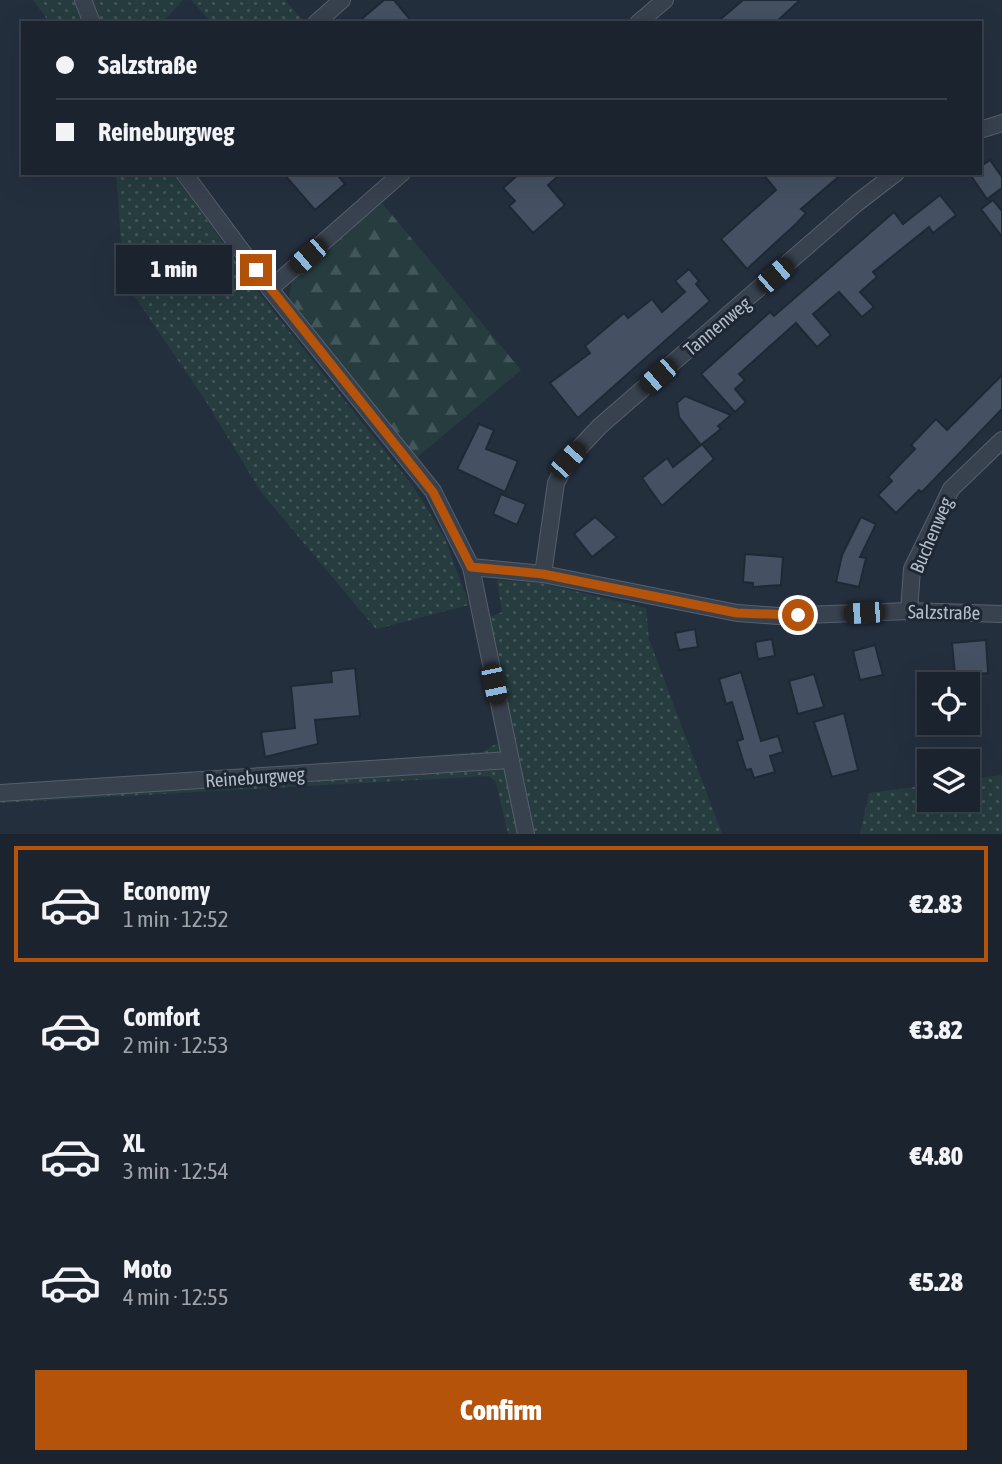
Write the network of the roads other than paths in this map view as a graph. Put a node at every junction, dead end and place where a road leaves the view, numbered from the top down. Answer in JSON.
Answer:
{"nodes":[{"id":1,"x":83,"y":0,"type":"edge"},
{"id":2,"x":342,"y":0,"type":"edge"},
{"id":3,"x":665,"y":0,"type":"edge"},
{"id":4,"x":91,"y":21,"type":"edge"},
{"id":5,"x":318,"y":21,"type":"edge"},
{"id":6,"x":640,"y":21,"type":"edge"},
{"id":7,"x":1002,"y":123,"type":"edge"},
{"id":8,"x":982,"y":129,"type":"edge"},
{"id":9,"x":185,"y":175,"type":"edge"},
{"id":10,"x":400,"y":175,"type":"edge"},
{"id":11,"x":892,"y":175,"type":"edge"},
{"id":12,"x":270,"y":289,"type":"junction"},
{"id":13,"x":1002,"y":440,"type":"edge"},
{"id":14,"x":471,"y":567,"type":"junction"},
{"id":15,"x":543,"y":574,"type":"junction"},
{"id":16,"x":909,"y":611,"type":"junction"},
{"id":17,"x":1002,"y":614,"type":"edge"},
{"id":18,"x":510,"y":760,"type":"junction"},
{"id":19,"x":0,"y":793,"type":"edge"},
{"id":20,"x":526,"y":834,"type":"edge"}],
"edges":[{"from":1,"to":4,"type":"street"},
{"from":2,"to":5,"type":"street"},
{"from":3,"to":6,"type":"street"},
{"from":7,"to":8,"type":"street"},
{"from":9,"to":12,"type":"street"},
{"from":10,"to":12,"type":"street"},
{"from":11,"to":15,"type":"street","name":"Tannenweg"},
{"from":12,"to":14,"type":"street"},
{"from":13,"to":16,"type":"street","name":"Buchenweg"},
{"from":14,"to":15,"type":"street","name":"Salzstraße"},
{"from":14,"to":18,"type":"street"},
{"from":15,"to":16,"type":"street","name":"Salzstraße"},
{"from":16,"to":17,"type":"street","name":"Salzstraße"},
{"from":18,"to":19,"type":"street","name":"Reineburgweg"},
{"from":18,"to":20,"type":"street"}]}
